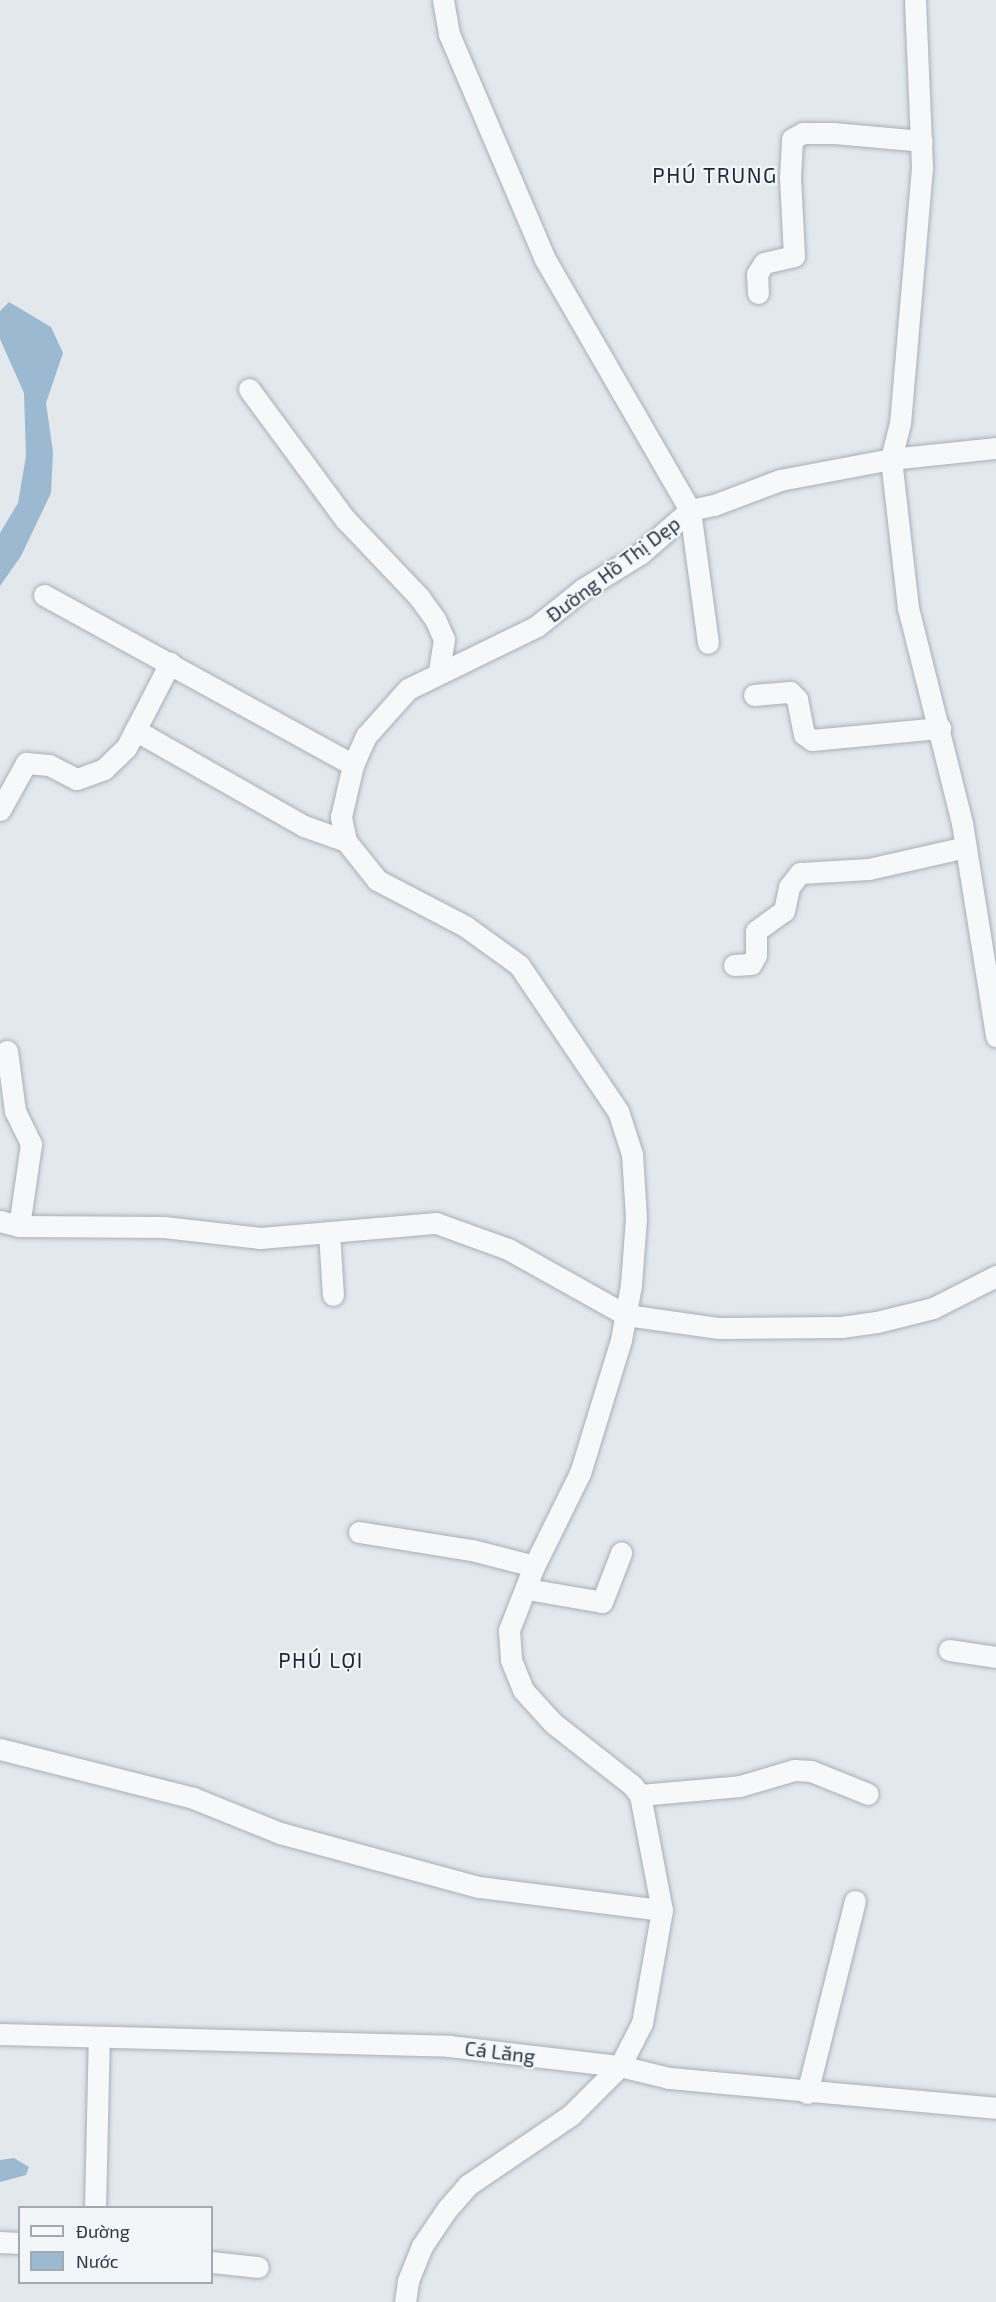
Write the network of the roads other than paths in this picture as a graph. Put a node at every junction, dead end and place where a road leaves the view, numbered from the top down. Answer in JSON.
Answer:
{"nodes":[{"id":1,"x":443,"y":0,"type":"edge"},
{"id":2,"x":915,"y":0,"type":"edge"},
{"id":3,"x":922,"y":141,"type":"junction"},
{"id":4,"x":758,"y":293,"type":"dead end"},
{"id":5,"x":249,"y":389,"type":"dead end"},
{"id":6,"x":996,"y":448,"type":"edge"},
{"id":7,"x":891,"y":459,"type":"junction"},
{"id":8,"x":690,"y":510,"type":"junction"},
{"id":9,"x":44,"y":595,"type":"dead end"},
{"id":10,"x":708,"y":643,"type":"dead end"},
{"id":11,"x":170,"y":663,"type":"junction"},
{"id":12,"x":439,"y":672,"type":"junction"},
{"id":13,"x":754,"y":695,"type":"dead end"},
{"id":14,"x":940,"y":728,"type":"junction"},
{"id":15,"x":135,"y":730,"type":"junction"},
{"id":16,"x":353,"y":765,"type":"junction"},
{"id":17,"x":0,"y":810,"type":"edge"},
{"id":18,"x":346,"y":841,"type":"junction"},
{"id":19,"x":966,"y":847,"type":"junction"},
{"id":20,"x":734,"y":965,"type":"dead end"},
{"id":21,"x":996,"y":1036,"type":"edge"},
{"id":22,"x":7,"y":1051,"type":"dead end"},
{"id":23,"x":9,"y":1224,"type":"edge"},
{"id":24,"x":329,"y":1232,"type":"junction"},
{"id":25,"x":996,"y":1276,"type":"edge"},
{"id":26,"x":333,"y":1294,"type":"dead end"},
{"id":27,"x":626,"y":1316,"type":"junction"},
{"id":28,"x":358,"y":1532,"type":"dead end"},
{"id":29,"x":621,"y":1553,"type":"dead end"},
{"id":30,"x":534,"y":1566,"type":"junction"},
{"id":31,"x":527,"y":1589,"type":"junction"},
{"id":32,"x":949,"y":1650,"type":"dead end"},
{"id":33,"x":996,"y":1657,"type":"edge"},
{"id":34,"x":0,"y":1749,"type":"edge"},
{"id":35,"x":868,"y":1794,"type":"dead end"},
{"id":36,"x":640,"y":1795,"type":"junction"},
{"id":37,"x":855,"y":1901,"type":"dead end"},
{"id":38,"x":662,"y":1910,"type":"junction"},
{"id":39,"x":0,"y":2034,"type":"edge"},
{"id":40,"x":99,"y":2037,"type":"junction"},
{"id":41,"x":620,"y":2066,"type":"junction"},
{"id":42,"x":807,"y":2093,"type":"junction"},
{"id":43,"x":996,"y":2108,"type":"edge"},
{"id":44,"x":95,"y":2206,"type":"edge"},
{"id":45,"x":0,"y":2242,"type":"edge"},
{"id":46,"x":18,"y":2244,"type":"edge"},
{"id":47,"x":213,"y":2262,"type":"edge"},
{"id":48,"x":258,"y":2267,"type":"dead end"},
{"id":49,"x":405,"y":2302,"type":"edge"}],
"edges":[{"from":1,"to":8,"type":"street"},
{"from":2,"to":3,"type":"street"},
{"from":3,"to":4,"type":"street"},
{"from":3,"to":7,"type":"street"},
{"from":5,"to":12,"type":"street"},
{"from":6,"to":7,"type":"street","name":"Đường Hồ Thị Dẹp"},
{"from":7,"to":8,"type":"street","name":"Đường Hồ Thị Dẹp"},
{"from":7,"to":14,"type":"street"},
{"from":8,"to":10,"type":"street"},
{"from":8,"to":12,"type":"street","name":"Đường Hồ Thị Dẹp"},
{"from":9,"to":11,"type":"street"},
{"from":11,"to":15,"type":"street"},
{"from":11,"to":16,"type":"street"},
{"from":12,"to":16,"type":"street","name":"Đường Hồ Thị Dẹp"},
{"from":13,"to":14,"type":"street"},
{"from":14,"to":19,"type":"street"},
{"from":15,"to":17,"type":"street"},
{"from":15,"to":18,"type":"street"},
{"from":16,"to":18,"type":"street","name":"Đường Hồ Thị Dẹp"},
{"from":18,"to":27,"type":"street"},
{"from":19,"to":20,"type":"street"},
{"from":19,"to":21,"type":"street"},
{"from":22,"to":23,"type":"street"},
{"from":23,"to":24,"type":"street"},
{"from":24,"to":26,"type":"street"},
{"from":24,"to":27,"type":"street"},
{"from":25,"to":27,"type":"street"},
{"from":27,"to":30,"type":"street"},
{"from":28,"to":30,"type":"street"},
{"from":29,"to":31,"type":"street"},
{"from":30,"to":31,"type":"street"},
{"from":31,"to":36,"type":"street"},
{"from":32,"to":33,"type":"street"},
{"from":34,"to":38,"type":"street"},
{"from":35,"to":36,"type":"street"},
{"from":36,"to":38,"type":"street"},
{"from":37,"to":42,"type":"street"},
{"from":38,"to":41,"type":"street"},
{"from":39,"to":40,"type":"street","name":"Cá Lăng"},
{"from":40,"to":41,"type":"street","name":"Cá Lăng"},
{"from":40,"to":44,"type":"street"},
{"from":41,"to":42,"type":"street","name":"Cá Lăng"},
{"from":41,"to":49,"type":"street"},
{"from":42,"to":43,"type":"street","name":"Cá Lăng"},
{"from":45,"to":46,"type":"street"},
{"from":47,"to":48,"type":"street"}]}
